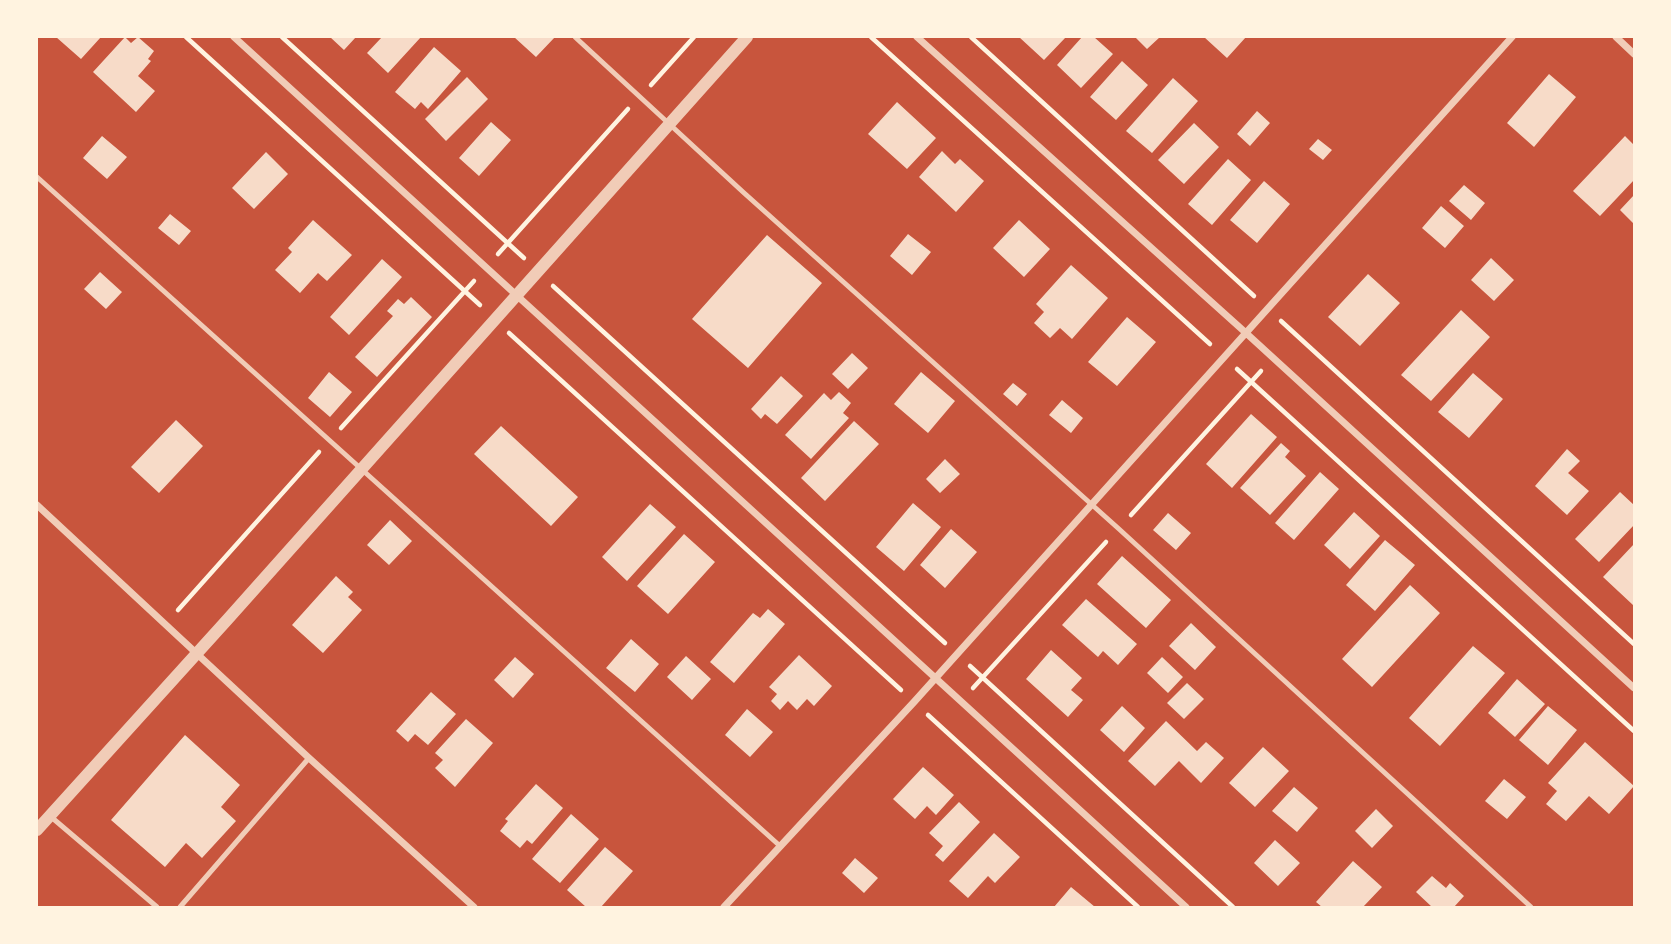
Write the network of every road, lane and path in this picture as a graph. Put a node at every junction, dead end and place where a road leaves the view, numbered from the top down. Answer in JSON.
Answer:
{"nodes":[{"id":1,"x":186,"y":37,"type":"edge"},
{"id":2,"x":234,"y":37,"type":"edge"},
{"id":3,"x":282,"y":37,"type":"edge"},
{"id":4,"x":575,"y":37,"type":"edge"},
{"id":5,"x":694,"y":37,"type":"edge"},
{"id":6,"x":747,"y":37,"type":"edge"},
{"id":7,"x":871,"y":37,"type":"edge"},
{"id":8,"x":917,"y":37,"type":"edge"},
{"id":9,"x":971,"y":37,"type":"edge"},
{"id":10,"x":1512,"y":37,"type":"edge"},
{"id":11,"x":1616,"y":37,"type":"edge"},
{"id":12,"x":1634,"y":54,"type":"edge"},
{"id":13,"x":639,"y":97,"type":"junction"},
{"id":14,"x":669,"y":125,"type":"junction"},
{"id":15,"x":37,"y":177,"type":"edge"},
{"id":16,"x":508,"y":243,"type":"junction"},
{"id":17,"x":486,"y":267,"type":"junction"},
{"id":18,"x":538,"y":272,"type":"junction"},
{"id":19,"x":465,"y":291,"type":"junction"},
{"id":20,"x":517,"y":295,"type":"junction"},
{"id":21,"x":1267,"y":309,"type":"junction"},
{"id":22,"x":495,"y":320,"type":"junction"},
{"id":23,"x":1246,"y":332,"type":"junction"},
{"id":24,"x":1224,"y":357,"type":"junction"},
{"id":25,"x":330,"y":441,"type":"junction"},
{"id":26,"x":361,"y":469,"type":"junction"},
{"id":27,"x":37,"y":505,"type":"edge"},
{"id":28,"x":1090,"y":505,"type":"junction"},
{"id":29,"x":166,"y":624,"type":"junction"},
{"id":30,"x":1634,"y":644,"type":"edge"},
{"id":31,"x":198,"y":653,"type":"junction"},
{"id":32,"x":957,"y":654,"type":"junction"},
{"id":33,"x":936,"y":677,"type":"junction"},
{"id":34,"x":1634,"y":688,"type":"edge"},
{"id":35,"x":914,"y":702,"type":"junction"},
{"id":36,"x":1634,"y":731,"type":"edge"},
{"id":37,"x":309,"y":758,"type":"junction"},
{"id":38,"x":49,"y":816,"type":"junction"},
{"id":39,"x":37,"y":830,"type":"edge"},
{"id":40,"x":780,"y":846,"type":"junction"},
{"id":41,"x":157,"y":907,"type":"edge"},
{"id":42,"x":180,"y":907,"type":"edge"},
{"id":43,"x":474,"y":907,"type":"edge"},
{"id":44,"x":724,"y":907,"type":"edge"},
{"id":45,"x":1138,"y":907,"type":"edge"},
{"id":46,"x":1186,"y":907,"type":"edge"},
{"id":47,"x":1233,"y":907,"type":"edge"},
{"id":48,"x":1531,"y":907,"type":"edge"}],
"edges":[{"from":1,"to":19,"type":"path"},
{"from":2,"to":17,"type":"street"},
{"from":3,"to":16,"type":"path"},
{"from":4,"to":13,"type":"lane"},
{"from":5,"to":13,"type":"path"},
{"from":6,"to":14,"type":"street"},
{"from":7,"to":24,"type":"path"},
{"from":8,"to":23,"type":"street"},
{"from":9,"to":21,"type":"path"},
{"from":10,"to":21,"type":"street"},
{"from":11,"to":12,"type":"street"},
{"from":13,"to":14,"type":"lane"},
{"from":13,"to":16,"type":"path"},
{"from":14,"to":18,"type":"street"},
{"from":14,"to":28,"type":"lane"},
{"from":15,"to":25,"type":"lane"},
{"from":16,"to":17,"type":"path"},
{"from":16,"to":18,"type":"path"},
{"from":17,"to":19,"type":"path"},
{"from":17,"to":20,"type":"street"},
{"from":18,"to":20,"type":"street"},
{"from":18,"to":32,"type":"path"},
{"from":19,"to":22,"type":"path"},
{"from":19,"to":25,"type":"path"},
{"from":20,"to":22,"type":"street"},
{"from":20,"to":33,"type":"street"},
{"from":21,"to":23,"type":"street"},
{"from":21,"to":30,"type":"path"},
{"from":22,"to":26,"type":"street"},
{"from":22,"to":35,"type":"path"},
{"from":23,"to":24,"type":"street"},
{"from":23,"to":34,"type":"street"},
{"from":24,"to":28,"type":"street"},
{"from":24,"to":36,"type":"path"},
{"from":25,"to":26,"type":"lane"},
{"from":25,"to":29,"type":"path"},
{"from":26,"to":31,"type":"street"},
{"from":26,"to":40,"type":"lane"},
{"from":27,"to":29,"type":"street"},
{"from":28,"to":32,"type":"street"},
{"from":28,"to":48,"type":"lane"},
{"from":29,"to":31,"type":"street"},
{"from":31,"to":37,"type":"street"},
{"from":31,"to":38,"type":"street"},
{"from":32,"to":33,"type":"street"},
{"from":32,"to":47,"type":"path"},
{"from":33,"to":35,"type":"street"},
{"from":33,"to":46,"type":"street"},
{"from":35,"to":40,"type":"street"},
{"from":35,"to":45,"type":"path"},
{"from":37,"to":42,"type":"lane"},
{"from":37,"to":43,"type":"street"},
{"from":38,"to":39,"type":"street"},
{"from":38,"to":41,"type":"lane"},
{"from":40,"to":44,"type":"street"}]}
